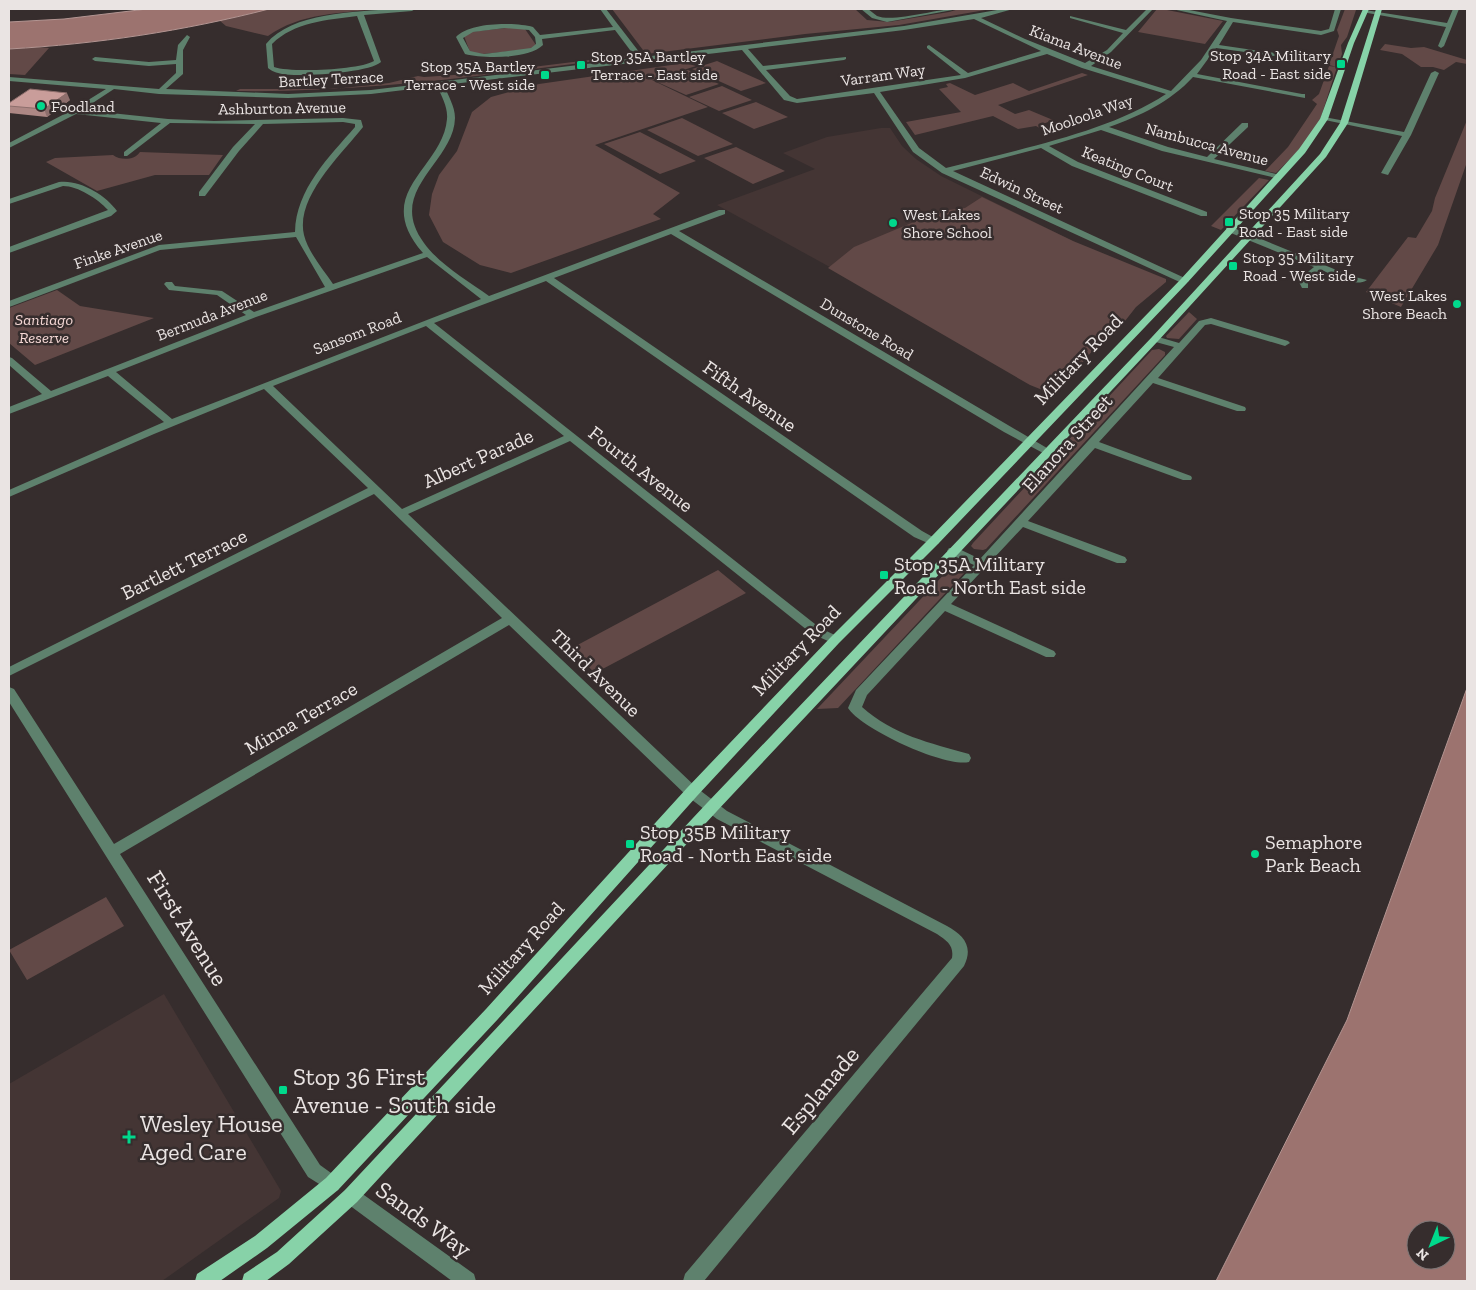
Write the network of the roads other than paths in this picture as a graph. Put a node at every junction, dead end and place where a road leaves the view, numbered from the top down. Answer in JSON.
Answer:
{"nodes":[{"id":1,"x":412,"y":9,"type":"edge"},
{"id":2,"x":603,"y":9,"type":"edge"},
{"id":3,"x":864,"y":9,"type":"edge"},
{"id":4,"x":955,"y":9,"type":"edge"},
{"id":5,"x":1010,"y":9,"type":"edge"},
{"id":6,"x":1150,"y":9,"type":"edge"},
{"id":7,"x":1175,"y":9,"type":"edge"},
{"id":8,"x":1338,"y":9,"type":"edge"},
{"id":9,"x":1456,"y":9,"type":"edge"},
{"id":10,"x":1372,"y":11,"type":"edge"},
{"id":11,"x":361,"y":15,"type":"junction"},
{"id":12,"x":976,"y":17,"type":"junction"},
{"id":13,"x":1072,"y":17,"type":"dead end"},
{"id":14,"x":1231,"y":20,"type":"junction"},
{"id":15,"x":1448,"y":25,"type":"junction"},
{"id":16,"x":617,"y":28,"type":"junction"},
{"id":17,"x":1128,"y":32,"type":"junction"},
{"id":18,"x":187,"y":37,"type":"dead end"},
{"id":19,"x":538,"y":37,"type":"junction"},
{"id":20,"x":930,"y":46,"type":"dead end"},
{"id":21,"x":1214,"y":46,"type":"junction"},
{"id":22,"x":1441,"y":46,"type":"dead end"},
{"id":23,"x":744,"y":48,"type":"junction"},
{"id":24,"x":1046,"y":52,"type":"junction"},
{"id":25,"x":844,"y":58,"type":"dead end"},
{"id":26,"x":96,"y":59,"type":"dead end"},
{"id":27,"x":641,"y":60,"type":"junction"},
{"id":28,"x":1316,"y":61,"type":"dead end"},
{"id":29,"x":178,"y":62,"type":"junction"},
{"id":30,"x":1084,"y":66,"type":"junction"},
{"id":31,"x":763,"y":68,"type":"junction"},
{"id":32,"x":1192,"y":74,"type":"junction"},
{"id":33,"x":1434,"y":74,"type":"dead end"},
{"id":34,"x":966,"y":76,"type":"junction"},
{"id":35,"x":9,"y":79,"type":"edge"},
{"id":36,"x":440,"y":85,"type":"junction"},
{"id":37,"x":113,"y":87,"type":"junction"},
{"id":38,"x":876,"y":91,"type":"junction"},
{"id":39,"x":159,"y":92,"type":"junction"},
{"id":40,"x":1171,"y":93,"type":"junction"},
{"id":41,"x":1302,"y":96,"type":"dead end"},
{"id":42,"x":75,"y":112,"type":"junction"},
{"id":43,"x":1324,"y":119,"type":"junction"},
{"id":44,"x":168,"y":122,"type":"junction"},
{"id":45,"x":1344,"y":123,"type":"junction"},
{"id":46,"x":259,"y":124,"type":"junction"},
{"id":47,"x":1245,"y":125,"type":"dead end"},
{"id":48,"x":1102,"y":128,"type":"junction"},
{"id":49,"x":1407,"y":135,"type":"junction"},
{"id":50,"x":9,"y":146,"type":"edge"},
{"id":51,"x":1043,"y":146,"type":"junction"},
{"id":52,"x":127,"y":154,"type":"dead end"},
{"id":53,"x":1208,"y":160,"type":"junction"},
{"id":54,"x":945,"y":170,"type":"junction"},
{"id":55,"x":1385,"y":173,"type":"dead end"},
{"id":56,"x":1277,"y":177,"type":"junction"},
{"id":57,"x":202,"y":194,"type":"dead end"},
{"id":58,"x":9,"y":202,"type":"edge"},
{"id":59,"x":722,"y":212,"type":"dead end"},
{"id":60,"x":1204,"y":214,"type":"dead end"},
{"id":61,"x":1229,"y":229,"type":"junction"},
{"id":62,"x":672,"y":231,"type":"junction"},
{"id":63,"x":300,"y":234,"type":"junction"},
{"id":64,"x":1250,"y":237,"type":"junction"},
{"id":65,"x":9,"y":250,"type":"edge"},
{"id":66,"x":428,"y":254,"type":"junction"},
{"id":67,"x":1321,"y":266,"type":"junction"},
{"id":68,"x":547,"y":278,"type":"junction"},
{"id":69,"x":1362,"y":280,"type":"dead end"},
{"id":70,"x":1184,"y":281,"type":"junction"},
{"id":71,"x":169,"y":284,"type":"dead end"},
{"id":72,"x":1305,"y":286,"type":"dead end"},
{"id":73,"x":330,"y":287,"type":"junction"},
{"id":74,"x":487,"y":299,"type":"junction"},
{"id":75,"x":9,"y":304,"type":"edge"},
{"id":76,"x":253,"y":315,"type":"junction"},
{"id":77,"x":427,"y":322,"type":"junction"},
{"id":78,"x":1155,"y":339,"type":"junction"},
{"id":79,"x":1285,"y":343,"type":"dead end"},
{"id":80,"x":1180,"y":346,"type":"junction"},
{"id":81,"x":9,"y":360,"type":"edge"},
{"id":82,"x":108,"y":371,"type":"junction"},
{"id":83,"x":1152,"y":379,"type":"junction"},
{"id":84,"x":266,"y":385,"type":"junction"},
{"id":85,"x":49,"y":395,"type":"junction"},
{"id":86,"x":1241,"y":409,"type":"dead end"},
{"id":87,"x":9,"y":412,"type":"edge"},
{"id":88,"x":171,"y":423,"type":"junction"},
{"id":89,"x":570,"y":437,"type":"junction"},
{"id":90,"x":1029,"y":442,"type":"junction"},
{"id":91,"x":1092,"y":443,"type":"junction"},
{"id":92,"x":1048,"y":451,"type":"junction"},
{"id":93,"x":1187,"y":478,"type":"dead end"},
{"id":94,"x":375,"y":489,"type":"junction"},
{"id":95,"x":9,"y":494,"type":"edge"},
{"id":96,"x":402,"y":513,"type":"junction"},
{"id":97,"x":1021,"y":522,"type":"junction"},
{"id":98,"x":934,"y":541,"type":"junction"},
{"id":99,"x":953,"y":551,"type":"junction"},
{"id":100,"x":1121,"y":560,"type":"dead end"},
{"id":101,"x":982,"y":564,"type":"junction"},
{"id":102,"x":944,"y":606,"type":"junction"},
{"id":103,"x":510,"y":618,"type":"junction"},
{"id":104,"x":835,"y":640,"type":"junction"},
{"id":105,"x":1050,"y":654,"type":"dead end"},
{"id":106,"x":9,"y":672,"type":"edge"},
{"id":107,"x":9,"y":692,"type":"edge"},
{"id":108,"x":964,"y":758,"type":"dead end"},
{"id":109,"x":692,"y":792,"type":"junction"},
{"id":110,"x":712,"y":807,"type":"junction"},
{"id":111,"x":112,"y":852,"type":"junction"},
{"id":112,"x":942,"y":930,"type":"joint"},
{"id":113,"x":332,"y":1184,"type":"junction"},
{"id":114,"x":351,"y":1196,"type":"junction"},
{"id":115,"x":204,"y":1281,"type":"edge"},
{"id":116,"x":252,"y":1281,"type":"edge"},
{"id":117,"x":467,"y":1281,"type":"edge"},
{"id":118,"x":692,"y":1281,"type":"edge"}],
"edges":[{"from":1,"to":11,"type":"street"},
{"from":2,"to":16,"type":"street"},
{"from":3,"to":4,"type":"street"},
{"from":5,"to":12,"type":"street","name":"Bartley Terrace"},
{"from":6,"to":17,"type":"street"},
{"from":7,"to":14,"type":"street"},
{"from":8,"to":14,"type":"street"},
{"from":9,"to":15,"type":"street"},
{"from":10,"to":15,"type":"street"},
{"from":10,"to":43,"type":"main road","name":"Military Road"},
{"from":10,"to":45,"type":"main road","name":"Military Road"},
{"from":11,"to":11,"type":"street"},
{"from":12,"to":23,"type":"street","name":"Bartley Terrace"},
{"from":12,"to":24,"type":"street","name":"Kiama Avenue"},
{"from":13,"to":17,"type":"street"},
{"from":14,"to":21,"type":"street","name":"Mooloola Way"},
{"from":15,"to":22,"type":"street"},
{"from":16,"to":19,"type":"street"},
{"from":16,"to":27,"type":"street"},
{"from":17,"to":30,"type":"street"},
{"from":18,"to":29,"type":"street"},
{"from":19,"to":19,"type":"street"},
{"from":20,"to":34,"type":"street"},
{"from":21,"to":28,"type":"street"},
{"from":21,"to":32,"type":"street","name":"Mooloola Way"},
{"from":23,"to":27,"type":"street","name":"Bartley Terrace"},
{"from":23,"to":31,"type":"street","name":"Varram Way"},
{"from":24,"to":30,"type":"street","name":"Kiama Avenue"},
{"from":24,"to":34,"type":"street","name":"Varram Way"},
{"from":25,"to":31,"type":"street"},
{"from":26,"to":29,"type":"street"},
{"from":27,"to":36,"type":"street","name":"Bartley Terrace"},
{"from":29,"to":39,"type":"street"},
{"from":30,"to":40,"type":"street","name":"Kiama Avenue"},
{"from":31,"to":38,"type":"street","name":"Varram Way"},
{"from":32,"to":40,"type":"street","name":"Mooloola Way"},
{"from":32,"to":41,"type":"street"},
{"from":33,"to":49,"type":"street"},
{"from":34,"to":38,"type":"street","name":"Varram Way"},
{"from":35,"to":37,"type":"street","name":"Bartley Terrace"},
{"from":36,"to":39,"type":"street","name":"Bartley Terrace"},
{"from":36,"to":66,"type":"street"},
{"from":37,"to":39,"type":"street","name":"Bartley Terrace"},
{"from":37,"to":42,"type":"street"},
{"from":38,"to":54,"type":"street","name":"Edwin Street"},
{"from":40,"to":48,"type":"street","name":"Mooloola Way"},
{"from":42,"to":44,"type":"street","name":"Ashburton Avenue"},
{"from":42,"to":50,"type":"street"},
{"from":43,"to":45,"type":"street"},
{"from":43,"to":56,"type":"main road","name":"Military Road"},
{"from":44,"to":46,"type":"street","name":"Ashburton Avenue"},
{"from":44,"to":52,"type":"street"},
{"from":45,"to":49,"type":"street"},
{"from":45,"to":64,"type":"main road","name":"Military Road"},
{"from":46,"to":57,"type":"street"},
{"from":46,"to":63,"type":"street","name":"Ashburton Avenue"},
{"from":47,"to":53,"type":"street"},
{"from":48,"to":51,"type":"street","name":"Mooloola Way"},
{"from":48,"to":53,"type":"street","name":"Nambucca Avenue"},
{"from":49,"to":55,"type":"street"},
{"from":51,"to":54,"type":"street","name":"Mooloola Way"},
{"from":51,"to":60,"type":"street","name":"Keating Court"},
{"from":53,"to":56,"type":"street","name":"Nambucca Avenue"},
{"from":54,"to":70,"type":"street","name":"Edwin Street"},
{"from":56,"to":61,"type":"main road","name":"Military Road"},
{"from":58,"to":65,"type":"street"},
{"from":59,"to":62,"type":"street","name":"Sansom Road"},
{"from":61,"to":64,"type":"street"},
{"from":61,"to":70,"type":"main road","name":"Military Road"},
{"from":62,"to":68,"type":"street","name":"Sansom Road"},
{"from":62,"to":90,"type":"street","name":"Dunstone Road"},
{"from":63,"to":73,"type":"street"},
{"from":63,"to":75,"type":"street","name":"Finke Avenue"},
{"from":64,"to":67,"type":"street"},
{"from":64,"to":78,"type":"main road","name":"Military Road"},
{"from":66,"to":73,"type":"street","name":"Bermuda Avenue"},
{"from":66,"to":74,"type":"street"},
{"from":67,"to":69,"type":"street"},
{"from":67,"to":72,"type":"street"},
{"from":68,"to":74,"type":"street","name":"Sansom Road"},
{"from":68,"to":98,"type":"street","name":"Fifth Avenue"},
{"from":70,"to":90,"type":"main road","name":"Military Road"},
{"from":71,"to":76,"type":"street"},
{"from":73,"to":76,"type":"street","name":"Bermuda Avenue"},
{"from":74,"to":77,"type":"street","name":"Sansom Road"},
{"from":76,"to":82,"type":"street","name":"Bermuda Avenue"},
{"from":77,"to":84,"type":"street","name":"Sansom Road"},
{"from":77,"to":89,"type":"street","name":"Fourth Avenue"},
{"from":78,"to":80,"type":"street"},
{"from":78,"to":92,"type":"main road","name":"Military Road"},
{"from":79,"to":80,"type":"street","name":"Elanora Street"},
{"from":80,"to":83,"type":"street","name":"Elanora Street"},
{"from":81,"to":85,"type":"street"},
{"from":82,"to":85,"type":"street","name":"Bermuda Avenue"},
{"from":82,"to":88,"type":"street"},
{"from":83,"to":86,"type":"street"},
{"from":83,"to":91,"type":"street","name":"Elanora Street"},
{"from":84,"to":88,"type":"street","name":"Sansom Road"},
{"from":84,"to":94,"type":"street","name":"Third Avenue"},
{"from":85,"to":87,"type":"street","name":"Bermuda Avenue"},
{"from":88,"to":95,"type":"street","name":"Sansom Road"},
{"from":89,"to":96,"type":"street","name":"Albert Parade"},
{"from":89,"to":104,"type":"street","name":"Fourth Avenue"},
{"from":90,"to":92,"type":"street","name":"Dunstone Road"},
{"from":90,"to":98,"type":"main road","name":"Military Road"},
{"from":91,"to":93,"type":"street"},
{"from":91,"to":97,"type":"street","name":"Elanora Street"},
{"from":92,"to":99,"type":"main road","name":"Military Road"},
{"from":94,"to":96,"type":"street","name":"Third Avenue"},
{"from":94,"to":106,"type":"street","name":"Bartlett Terrace"},
{"from":96,"to":103,"type":"street","name":"Third Avenue"},
{"from":97,"to":100,"type":"street"},
{"from":97,"to":101,"type":"street","name":"Elanora Street"},
{"from":98,"to":104,"type":"main road","name":"Military Road"},
{"from":99,"to":101,"type":"street"},
{"from":99,"to":110,"type":"main road","name":"Military Road"},
{"from":101,"to":102,"type":"street","name":"Elanora Street"},
{"from":102,"to":105,"type":"street"},
{"from":102,"to":108,"type":"street","name":"Elanora Street"},
{"from":103,"to":109,"type":"street","name":"Third Avenue"},
{"from":103,"to":111,"type":"street","name":"Minna Terrace"},
{"from":104,"to":109,"type":"main road","name":"Military Road"},
{"from":107,"to":111,"type":"street","name":"First Avenue"},
{"from":109,"to":110,"type":"street","name":"Third Avenue"},
{"from":109,"to":113,"type":"main road","name":"Military Road"},
{"from":110,"to":112,"type":"street","name":"Third Avenue"},
{"from":110,"to":114,"type":"main road","name":"Military Road"},
{"from":111,"to":113,"type":"street","name":"First Avenue"},
{"from":112,"to":118,"type":"street","name":"Esplanade"},
{"from":113,"to":114,"type":"main road"},
{"from":113,"to":115,"type":"main road","name":"Military Road"},
{"from":114,"to":116,"type":"main road","name":"Military Road"},
{"from":114,"to":117,"type":"street","name":"Sands Way"}]}
